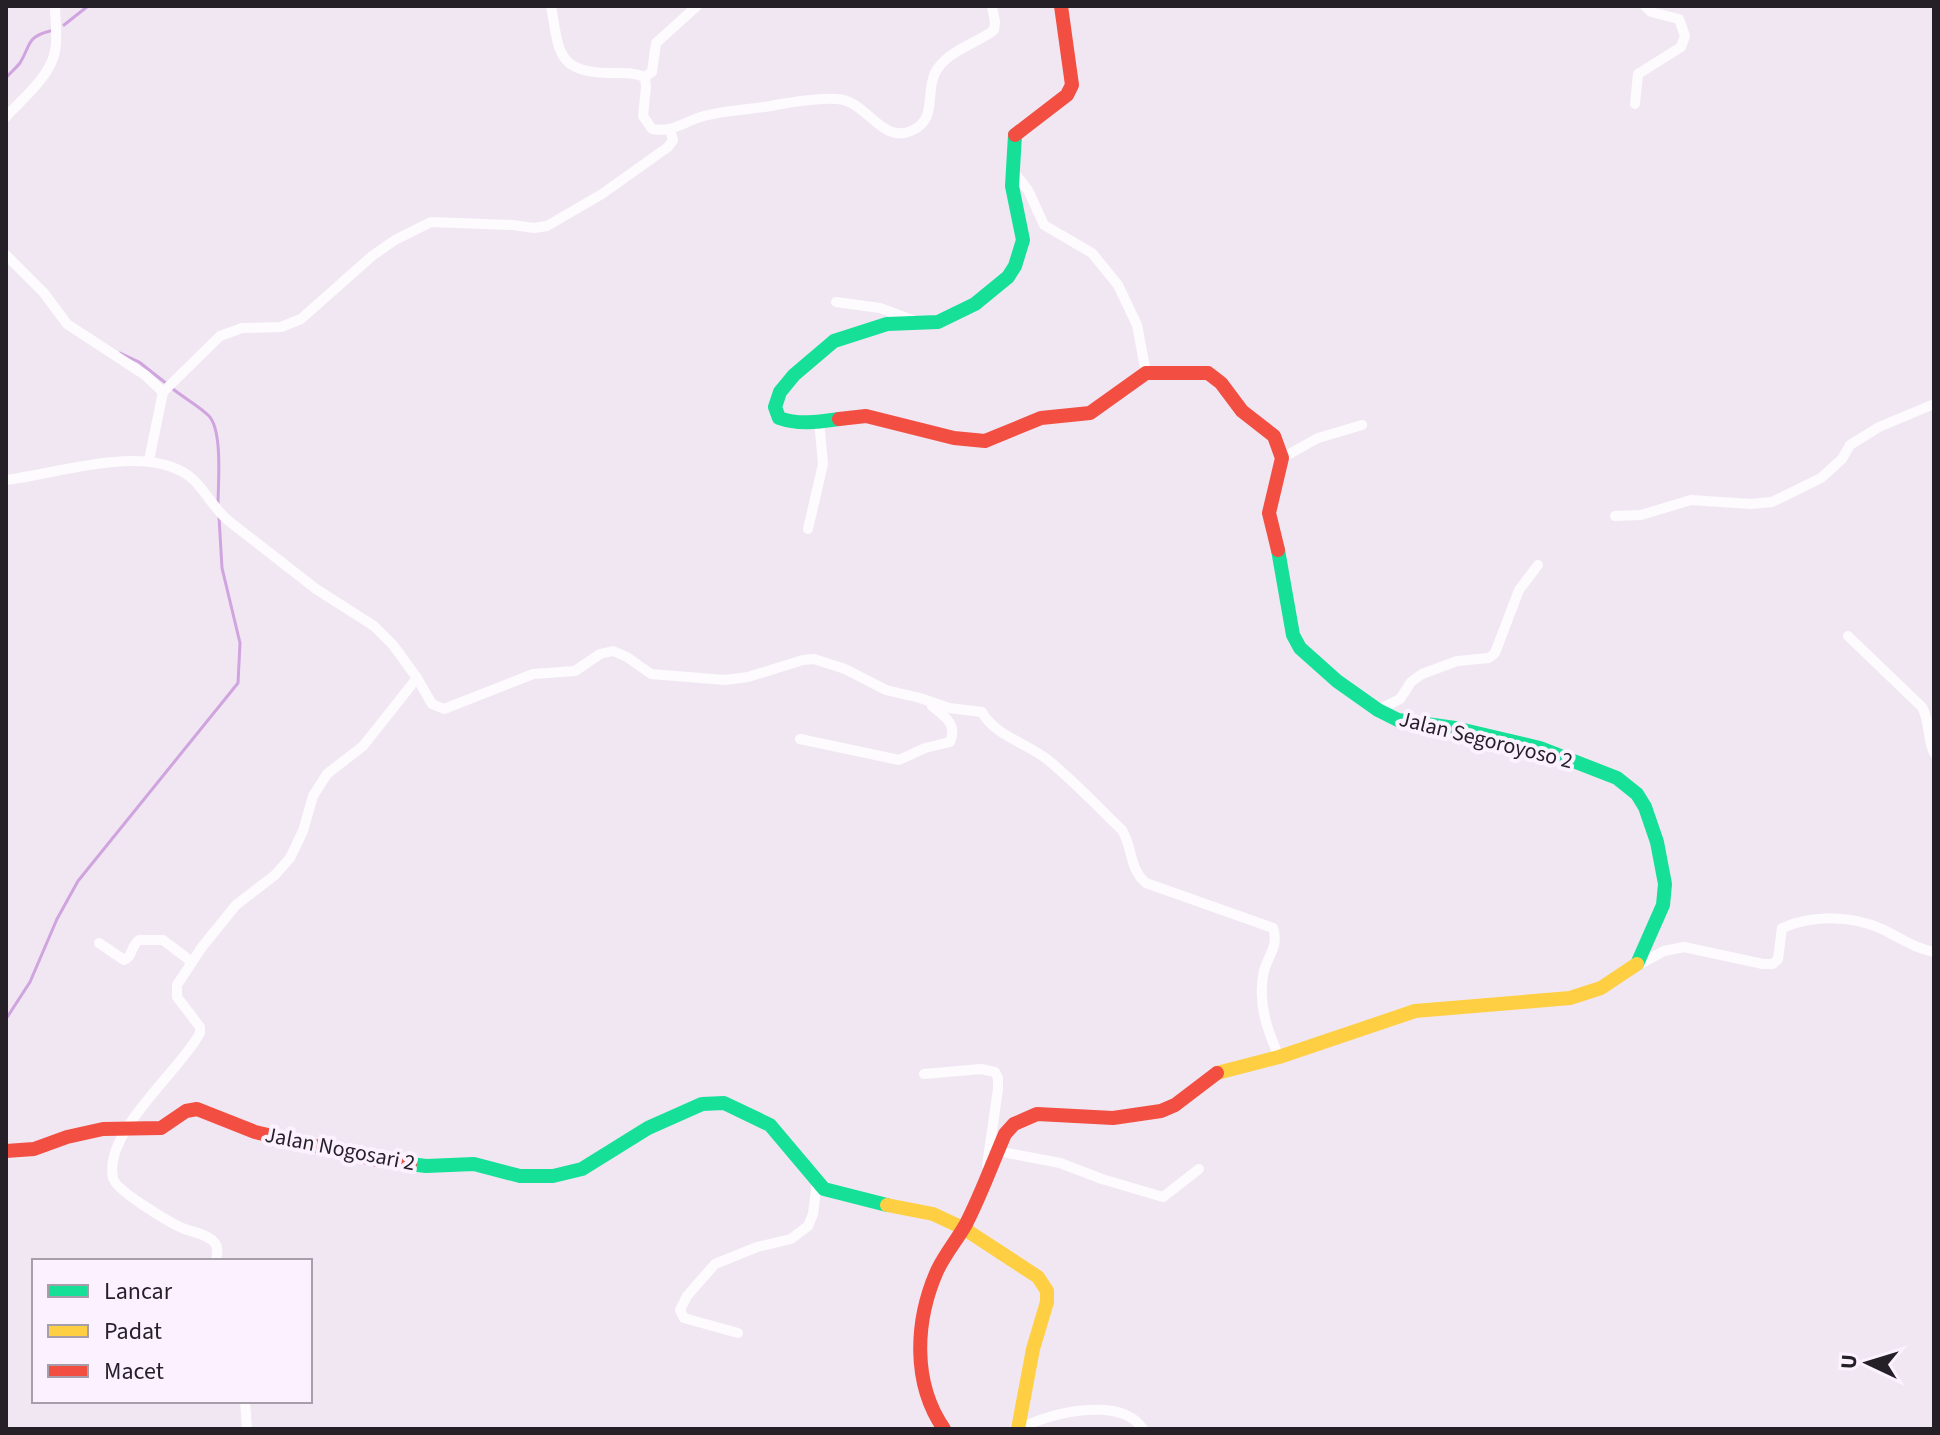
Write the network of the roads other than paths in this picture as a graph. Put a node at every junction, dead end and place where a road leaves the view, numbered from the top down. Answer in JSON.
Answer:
{"nodes":[{"id":1,"x":55,"y":6,"type":"edge"},
{"id":2,"x":551,"y":6,"type":"edge"},
{"id":3,"x":697,"y":6,"type":"edge"},
{"id":4,"x":992,"y":6,"type":"edge"},
{"id":5,"x":1061,"y":6,"type":"edge"},
{"id":6,"x":1645,"y":6,"type":"edge"},
{"id":7,"x":645,"y":77,"type":"junction"},
{"id":8,"x":1635,"y":104,"type":"dead end"},
{"id":9,"x":6,"y":117,"type":"edge"},
{"id":10,"x":670,"y":130,"type":"junction"},
{"id":11,"x":1013,"y":171,"type":"junction"},
{"id":12,"x":6,"y":255,"type":"edge"},
{"id":13,"x":836,"y":302,"type":"dead end"},
{"id":14,"x":919,"y":323,"type":"junction"},
{"id":15,"x":1146,"y":373,"type":"junction"},
{"id":16,"x":163,"y":392,"type":"junction"},
{"id":17,"x":1934,"y":404,"type":"edge"},
{"id":18,"x":819,"y":421,"type":"junction"},
{"id":19,"x":1362,"y":425,"type":"dead end"},
{"id":20,"x":1282,"y":458,"type":"junction"},
{"id":21,"x":149,"y":460,"type":"junction"},
{"id":22,"x":6,"y":480,"type":"edge"},
{"id":23,"x":1615,"y":516,"type":"dead end"},
{"id":24,"x":808,"y":529,"type":"dead end"},
{"id":25,"x":1538,"y":565,"type":"dead end"},
{"id":26,"x":1848,"y":636,"type":"dead end"},
{"id":27,"x":417,"y":678,"type":"junction"},
{"id":28,"x":920,"y":698,"type":"junction"},
{"id":29,"x":1378,"y":710,"type":"junction"},
{"id":30,"x":800,"y":739,"type":"dead end"},
{"id":31,"x":1934,"y":753,"type":"edge"},
{"id":32,"x":99,"y":943,"type":"dead end"},
{"id":33,"x":1934,"y":952,"type":"edge"},
{"id":34,"x":192,"y":962,"type":"junction"},
{"id":35,"x":1636,"y":965,"type":"junction"},
{"id":36,"x":1279,"y":1057,"type":"junction"},
{"id":37,"x":924,"y":1074,"type":"dead end"},
{"id":38,"x":127,"y":1127,"type":"junction"},
{"id":39,"x":6,"y":1151,"type":"edge"},
{"id":40,"x":997,"y":1151,"type":"junction"},
{"id":41,"x":1199,"y":1169,"type":"dead end"},
{"id":42,"x":985,"y":1179,"type":"junction"},
{"id":43,"x":817,"y":1182,"type":"junction"},
{"id":44,"x":963,"y":1228,"type":"junction"},
{"id":45,"x":216,"y":1259,"type":"edge"},
{"id":46,"x":738,"y":1333,"type":"dead end"},
{"id":47,"x":245,"y":1403,"type":"edge"},
{"id":48,"x":247,"y":1429,"type":"edge"},
{"id":49,"x":944,"y":1429,"type":"edge"},
{"id":50,"x":1018,"y":1429,"type":"edge"},
{"id":51,"x":1143,"y":1429,"type":"edge"}],
"edges":[{"from":1,"to":9,"type":"street"},
{"from":2,"to":7,"type":"street"},
{"from":3,"to":7,"type":"street"},
{"from":4,"to":10,"type":"street"},
{"from":5,"to":11,"type":"street"},
{"from":6,"to":8,"type":"street"},
{"from":7,"to":10,"type":"street"},
{"from":10,"to":16,"type":"street"},
{"from":11,"to":14,"type":"street"},
{"from":11,"to":15,"type":"street"},
{"from":12,"to":16,"type":"street"},
{"from":13,"to":14,"type":"street"},
{"from":14,"to":18,"type":"street"},
{"from":15,"to":18,"type":"street"},
{"from":15,"to":20,"type":"street"},
{"from":16,"to":21,"type":"street"},
{"from":17,"to":23,"type":"street"},
{"from":18,"to":24,"type":"street"},
{"from":19,"to":20,"type":"street"},
{"from":20,"to":29,"type":"street","name":"Jalan Segoroyoso 2"},
{"from":21,"to":22,"type":"street"},
{"from":21,"to":27,"type":"street"},
{"from":25,"to":29,"type":"street"},
{"from":26,"to":31,"type":"street"},
{"from":27,"to":28,"type":"street"},
{"from":27,"to":34,"type":"street"},
{"from":28,"to":30,"type":"street"},
{"from":28,"to":36,"type":"street"},
{"from":29,"to":35,"type":"street","name":"Jalan Segoroyoso 2"},
{"from":32,"to":34,"type":"street"},
{"from":33,"to":35,"type":"street"},
{"from":34,"to":38,"type":"street"},
{"from":35,"to":36,"type":"street"},
{"from":36,"to":40,"type":"street"},
{"from":37,"to":42,"type":"street"},
{"from":38,"to":39,"type":"street","name":"Jalan Nogosari 2"},
{"from":38,"to":43,"type":"street","name":"Jalan Nogosari 2"},
{"from":38,"to":45,"type":"street"},
{"from":40,"to":41,"type":"street"},
{"from":40,"to":42,"type":"street"},
{"from":42,"to":44,"type":"street"},
{"from":43,"to":44,"type":"street","name":"Jalan Nogosari 2"},
{"from":43,"to":46,"type":"street"},
{"from":44,"to":49,"type":"street"},
{"from":44,"to":50,"type":"street","name":"Jalan Nogosari 2"},
{"from":47,"to":48,"type":"street"},
{"from":50,"to":51,"type":"street"}]}
